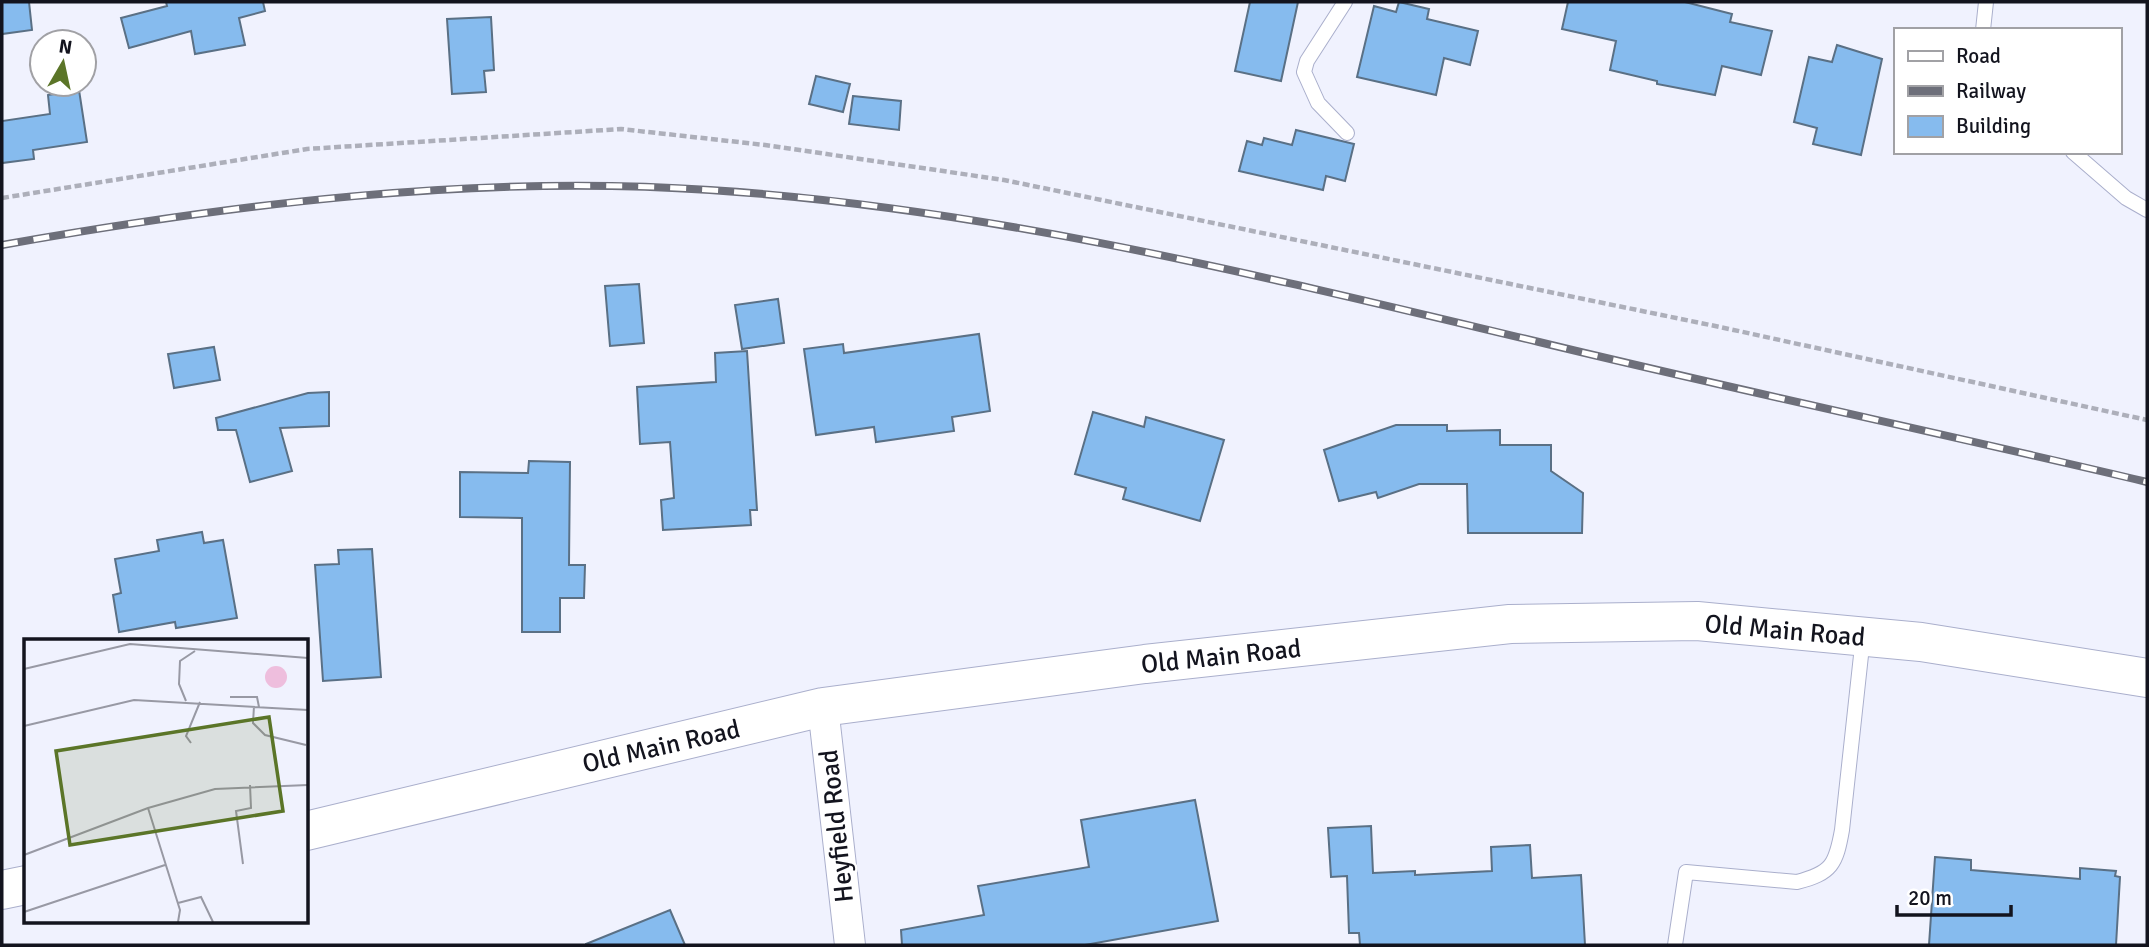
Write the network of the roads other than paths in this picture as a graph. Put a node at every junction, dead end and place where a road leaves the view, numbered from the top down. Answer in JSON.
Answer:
{"nodes":[{"id":1,"x":1345,"y":2,"type":"edge"},
{"id":2,"x":1986,"y":2,"type":"edge"},
{"id":3,"x":1983,"y":28,"type":"edge"},
{"id":4,"x":1347,"y":133,"type":"dead end"},
{"id":5,"x":2075,"y":154,"type":"edge"},
{"id":6,"x":2147,"y":210,"type":"edge"},
{"id":7,"x":1863,"y":637,"type":"junction"},
{"id":8,"x":2147,"y":678,"type":"edge"},
{"id":9,"x":823,"y":707,"type":"junction"},
{"id":10,"x":308,"y":831,"type":"edge"},
{"id":11,"x":24,"y":885,"type":"edge"},
{"id":12,"x":2,"y":890,"type":"edge"},
{"id":13,"x":850,"y":945,"type":"edge"},
{"id":14,"x":1675,"y":945,"type":"edge"}],
"edges":[{"from":1,"to":4,"type":"lane"},
{"from":2,"to":3,"type":"lane"},
{"from":5,"to":6,"type":"lane"},
{"from":7,"to":8,"type":"street","name":"Old Main Road"},
{"from":7,"to":9,"type":"street","name":"Old Main Road"},
{"from":7,"to":14,"type":"lane"},
{"from":9,"to":10,"type":"street","name":"Old Main Road"},
{"from":9,"to":13,"type":"street","name":"Heyfield Road"},
{"from":11,"to":12,"type":"street"}]}
